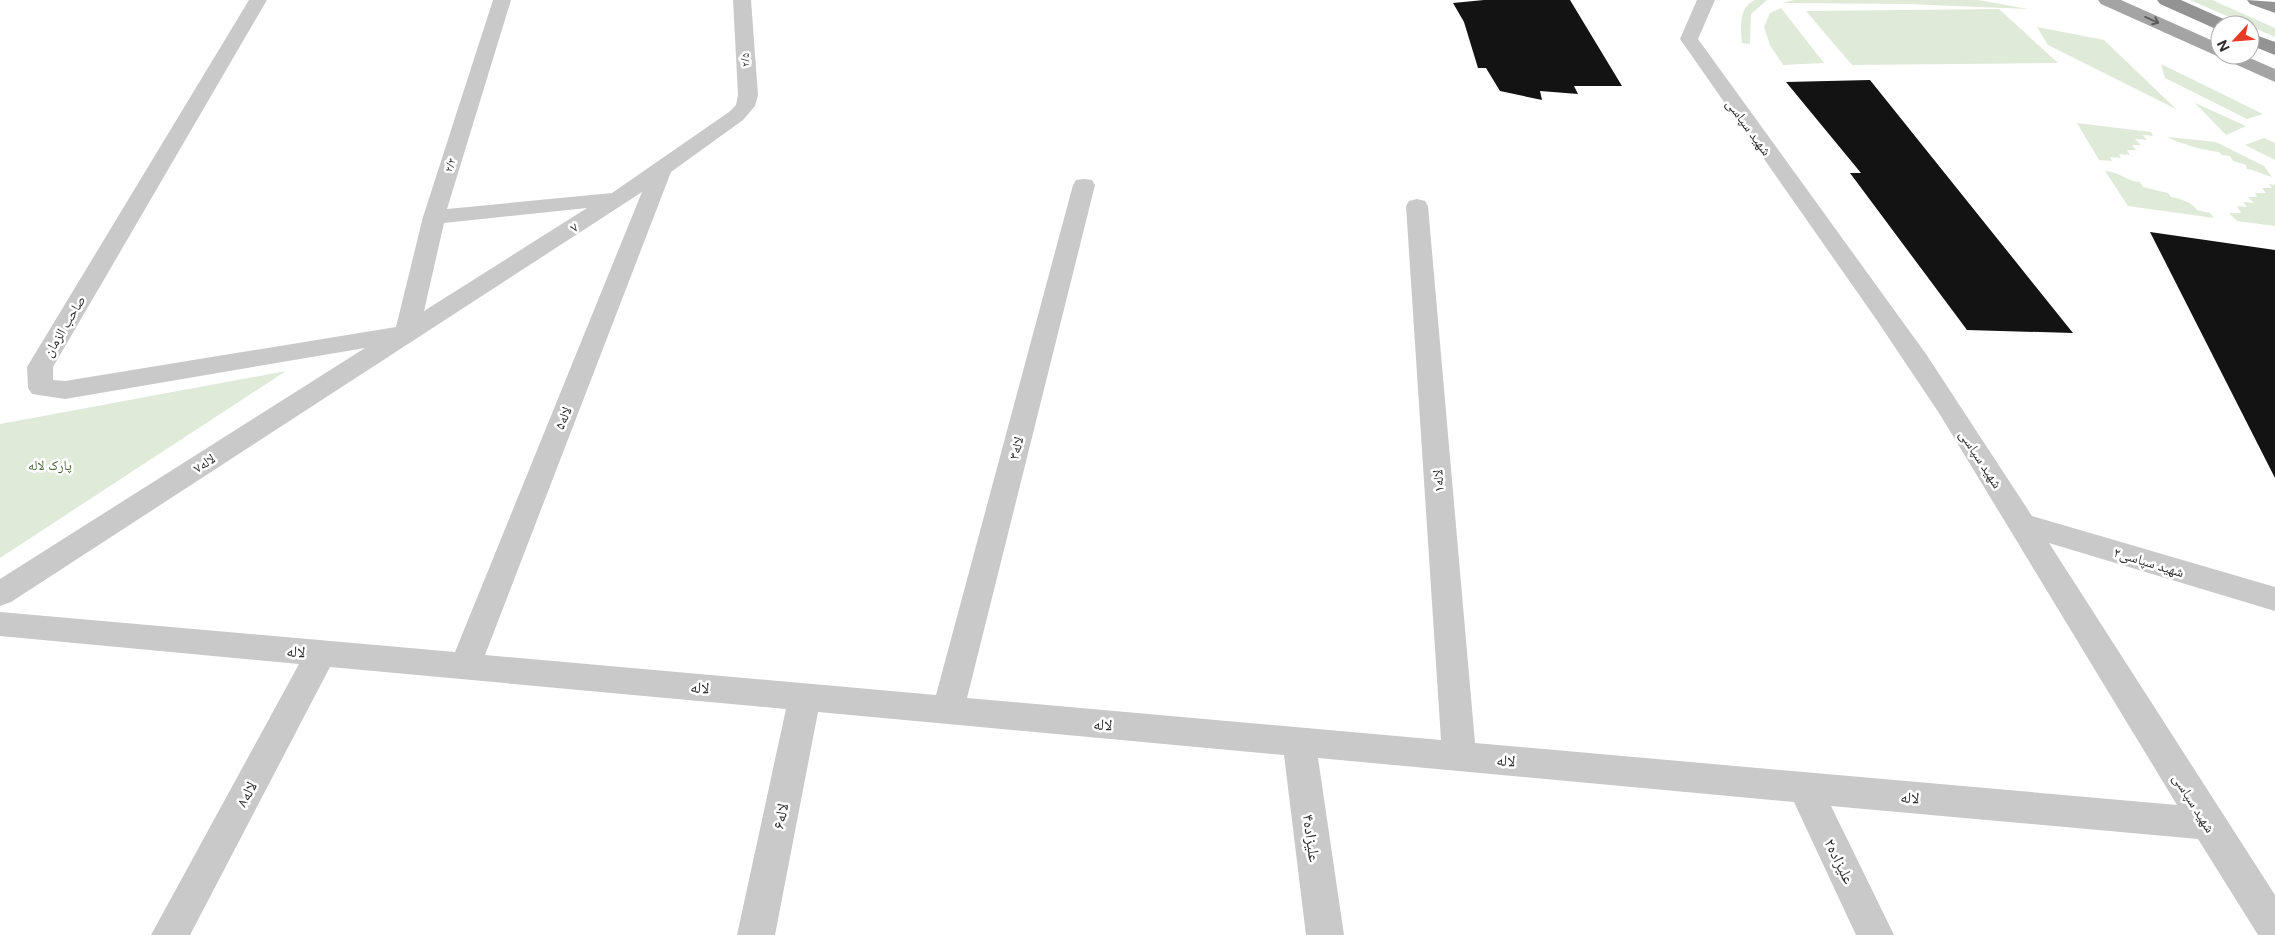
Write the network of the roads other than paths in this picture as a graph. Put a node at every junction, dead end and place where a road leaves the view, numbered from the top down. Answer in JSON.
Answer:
{"nodes":[{"id":1,"x":258,"y":0,"type":"edge"},
{"id":2,"x":502,"y":0,"type":"edge"},
{"id":3,"x":742,"y":0,"type":"edge"},
{"id":4,"x":1706,"y":0,"type":"edge"},
{"id":5,"x":2107,"y":0,"type":"edge"},
{"id":6,"x":2166,"y":0,"type":"edge"},
{"id":7,"x":2256,"y":0,"type":"edge"},
{"id":8,"x":2275,"y":8,"type":"edge"},
{"id":9,"x":2210,"y":20,"type":"edge"},
{"id":10,"x":2260,"y":42,"type":"edge"},
{"id":11,"x":2210,"y":46,"type":"edge"},
{"id":12,"x":2275,"y":49,"type":"edge"},
{"id":13,"x":2250,"y":65,"type":"edge"},
{"id":14,"x":2275,"y":76,"type":"edge"},
{"id":15,"x":736,"y":116,"type":"joint"},
{"id":16,"x":662,"y":169,"type":"junction"},
{"id":17,"x":1084,"y":185,"type":"dead end"},
{"id":18,"x":618,"y":198,"type":"junction"},
{"id":19,"x":1417,"y":206,"type":"dead end"},
{"id":20,"x":434,"y":217,"type":"junction"},
{"id":21,"x":407,"y":333,"type":"junction"},
{"id":22,"x":2023,"y":524,"type":"junction"},
{"id":23,"x":0,"y":594,"type":"edge"},
{"id":24,"x":2275,"y":599,"type":"edge"},
{"id":25,"x":0,"y":624,"type":"edge"},
{"id":26,"x":321,"y":653,"type":"junction"},
{"id":27,"x":465,"y":666,"type":"junction"},
{"id":28,"x":805,"y":696,"type":"junction"},
{"id":29,"x":948,"y":710,"type":"junction"},
{"id":30,"x":1299,"y":741,"type":"junction"},
{"id":31,"x":1459,"y":756,"type":"junction"},
{"id":32,"x":1804,"y":787,"type":"junction"},
{"id":33,"x":2206,"y":824,"type":"junction"},
{"id":34,"x":2275,"y":928,"type":"edge"},
{"id":35,"x":170,"y":935,"type":"edge"},
{"id":36,"x":756,"y":935,"type":"edge"},
{"id":37,"x":1325,"y":935,"type":"edge"},
{"id":38,"x":1875,"y":935,"type":"edge"}],
"edges":[{"from":1,"to":21,"type":"street","name":"صاحب الزمان"},
{"from":2,"to":20,"type":"street","name":"۲/۳"},
{"from":3,"to":15,"type":"street","name":"۲/۵"},
{"from":4,"to":22,"type":"street","name":"شهید سپاسی"},
{"from":5,"to":11,"type":"main road","one_way":true},
{"from":6,"to":9,"type":"highway"},
{"from":7,"to":8,"type":"highway"},
{"from":10,"to":12,"type":"highway"},
{"from":13,"to":14,"type":"main road"},
{"from":15,"to":16,"type":"street","name":"۷"},
{"from":16,"to":18,"type":"street","name":"۷"},
{"from":16,"to":27,"type":"street","name":"لاله۵"},
{"from":17,"to":29,"type":"street","name":"۳لاله"},
{"from":18,"to":20,"type":"street"},
{"from":18,"to":21,"type":"street","name":"۷"},
{"from":19,"to":31,"type":"street","name":"۱لاله"},
{"from":20,"to":21,"type":"street","name":"۲/۳"},
{"from":21,"to":23,"type":"street","name":"لاله۷"},
{"from":22,"to":24,"type":"street","name":"شهید سپاسی۲"},
{"from":22,"to":33,"type":"street","name":"شهید سپاسی"},
{"from":25,"to":26,"type":"street","name":"لاله"},
{"from":26,"to":27,"type":"street","name":"لاله"},
{"from":26,"to":35,"type":"street","name":"لاله۸"},
{"from":27,"to":28,"type":"street","name":"لاله"},
{"from":28,"to":29,"type":"street","name":"لاله"},
{"from":28,"to":36,"type":"street","name":"۶لاله"},
{"from":29,"to":30,"type":"street","name":"لاله"},
{"from":30,"to":31,"type":"street","name":"لاله"},
{"from":30,"to":37,"type":"street","name":"علیزاده۴"},
{"from":31,"to":32,"type":"street","name":"لاله"},
{"from":32,"to":33,"type":"street","name":"لاله"},
{"from":32,"to":38,"type":"street","name":"علیزاده۲"},
{"from":33,"to":34,"type":"street","name":"شهید سپاسی"}]}
